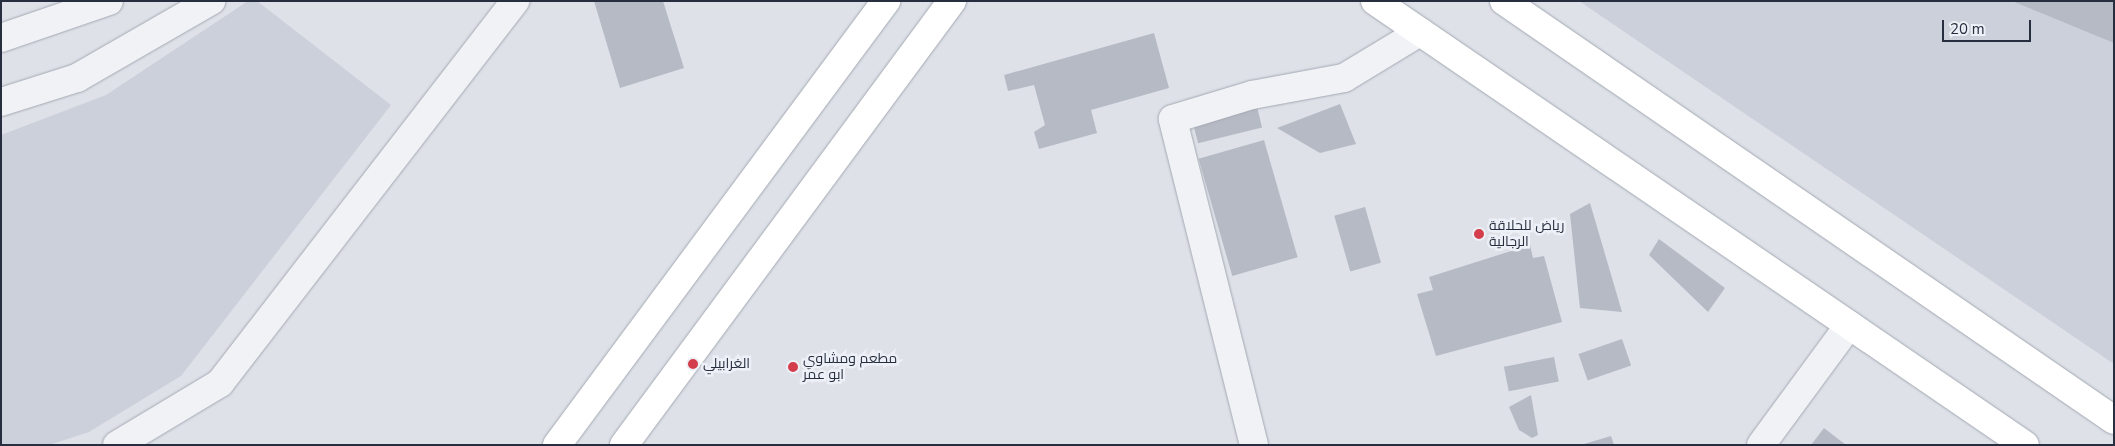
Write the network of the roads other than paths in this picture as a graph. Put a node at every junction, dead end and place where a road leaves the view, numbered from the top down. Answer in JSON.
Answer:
{"nodes":[{"id":1,"x":109,"y":1,"type":"edge"},
{"id":2,"x":211,"y":1,"type":"edge"},
{"id":3,"x":515,"y":1,"type":"edge"},
{"id":4,"x":886,"y":1,"type":"edge"},
{"id":5,"x":952,"y":1,"type":"edge"},
{"id":6,"x":1375,"y":1,"type":"edge"},
{"id":7,"x":1504,"y":1,"type":"edge"},
{"id":8,"x":1420,"y":32,"type":"junction"},
{"id":9,"x":1,"y":38,"type":"edge"},
{"id":10,"x":1,"y":102,"type":"edge"},
{"id":11,"x":1849,"y":325,"type":"junction"},
{"id":12,"x":2114,"y":420,"type":"edge"},
{"id":13,"x":117,"y":445,"type":"edge"},
{"id":14,"x":557,"y":445,"type":"edge"},
{"id":15,"x":624,"y":445,"type":"edge"},
{"id":16,"x":1254,"y":445,"type":"edge"},
{"id":17,"x":1762,"y":445,"type":"edge"},
{"id":18,"x":2025,"y":445,"type":"edge"}],
"edges":[{"from":1,"to":9,"type":"street"},
{"from":2,"to":10,"type":"street"},
{"from":3,"to":13,"type":"street"},
{"from":4,"to":14,"type":"main road"},
{"from":5,"to":15,"type":"main road"},
{"from":6,"to":8,"type":"main road"},
{"from":7,"to":12,"type":"main road"},
{"from":8,"to":11,"type":"main road"},
{"from":8,"to":16,"type":"street"},
{"from":11,"to":17,"type":"street"},
{"from":11,"to":18,"type":"main road"}]}
